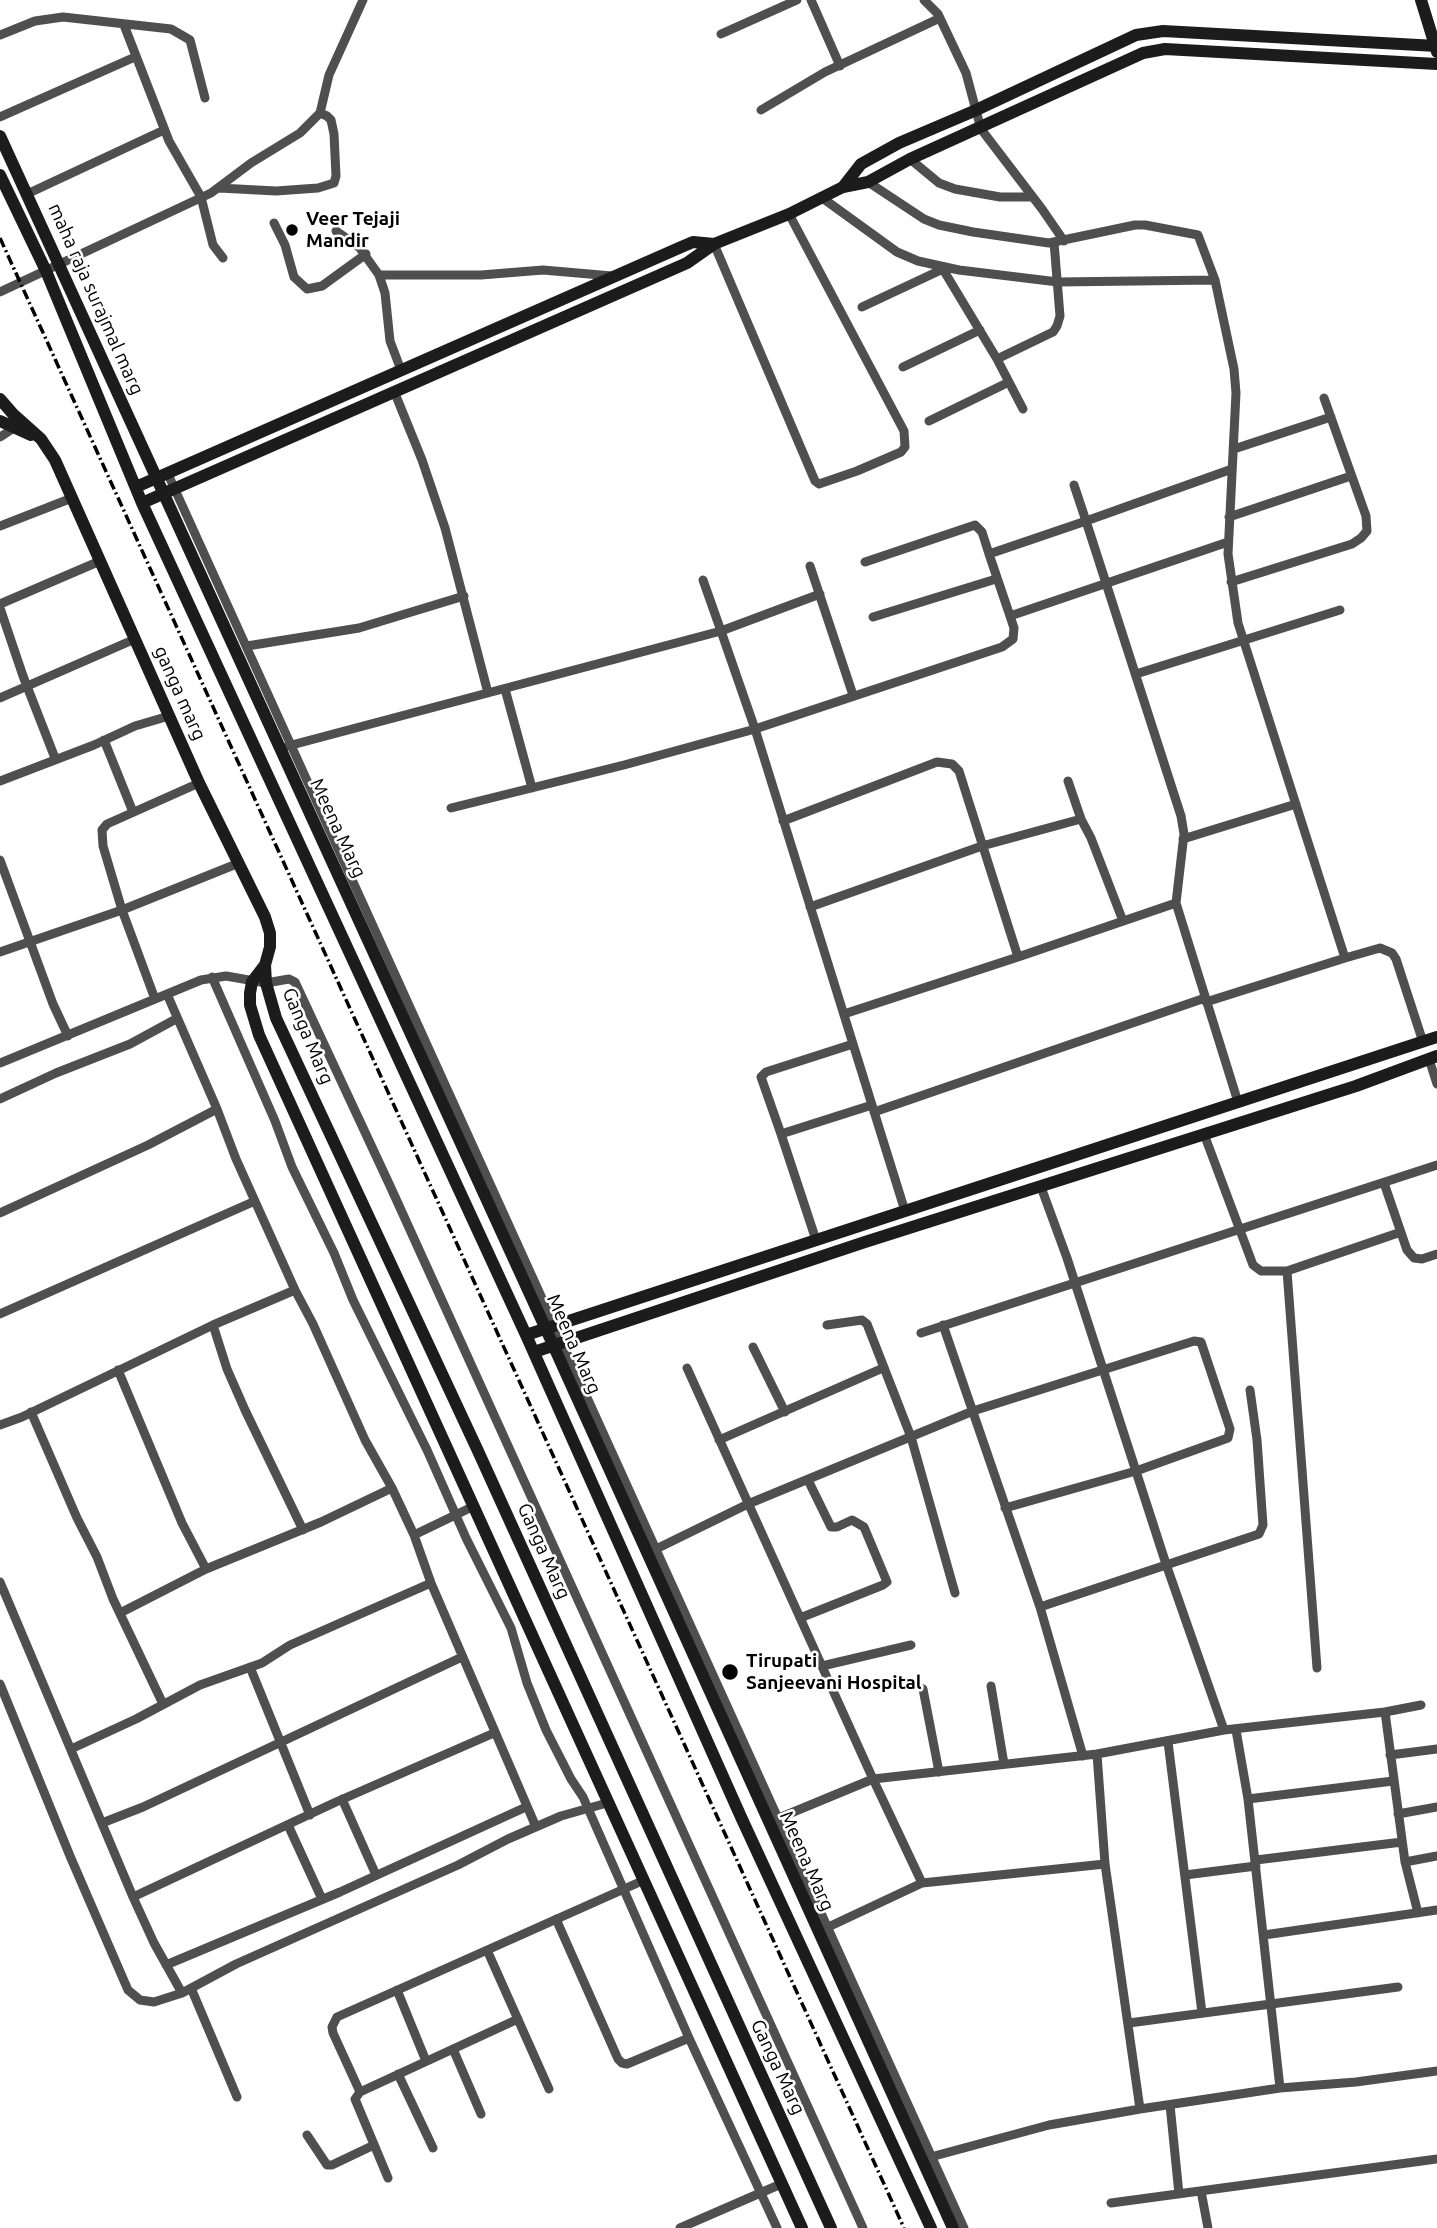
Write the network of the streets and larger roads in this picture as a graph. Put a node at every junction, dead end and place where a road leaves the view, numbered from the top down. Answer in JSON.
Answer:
{"nodes":[{"id":1,"x":363,"y":0,"type":"edge"},
{"id":2,"x":797,"y":0,"type":"edge"},
{"id":3,"x":811,"y":0,"type":"edge"},
{"id":4,"x":923,"y":0,"type":"edge"},
{"id":5,"x":1421,"y":0,"type":"edge"},
{"id":6,"x":940,"y":18,"type":"junction"},
{"id":7,"x":124,"y":25,"type":"junction"},
{"id":8,"x":721,"y":34,"type":"dead end"},
{"id":9,"x":0,"y":35,"type":"edge"},
{"id":10,"x":1436,"y":48,"type":"edge"},
{"id":11,"x":135,"y":57,"type":"junction"},
{"id":12,"x":1437,"y":64,"type":"edge"},
{"id":13,"x":840,"y":66,"type":"junction"},
{"id":14,"x":205,"y":98,"type":"dead end"},
{"id":15,"x":761,"y":110,"type":"dead end"},
{"id":16,"x":974,"y":111,"type":"junction"},
{"id":17,"x":320,"y":113,"type":"junction"},
{"id":18,"x":0,"y":117,"type":"edge"},
{"id":19,"x":981,"y":129,"type":"junction"},
{"id":20,"x":164,"y":130,"type":"junction"},
{"id":21,"x":0,"y":136,"type":"edge"},
{"id":22,"x":910,"y":159,"type":"junction"},
{"id":23,"x":0,"y":175,"type":"edge"},
{"id":24,"x":868,"y":182,"type":"junction"},
{"id":25,"x":843,"y":187,"type":"junction"},
{"id":26,"x":219,"y":188,"type":"junction"},
{"id":27,"x":27,"y":194,"type":"junction"},
{"id":28,"x":201,"y":197,"type":"junction"},
{"id":29,"x":821,"y":197,"type":"junction"},
{"id":30,"x":1032,"y":197,"type":"junction"},
{"id":31,"x":789,"y":214,"type":"junction"},
{"id":32,"x":274,"y":223,"type":"dead end"},
{"id":33,"x":336,"y":231,"type":"dead end"},
{"id":34,"x":1059,"y":242,"type":"junction"},
{"id":35,"x":714,"y":244,"type":"junction"},
{"id":36,"x":366,"y":254,"type":"junction"},
{"id":37,"x":223,"y":258,"type":"dead end"},
{"id":38,"x":61,"y":265,"type":"junction"},
{"id":39,"x":942,"y":268,"type":"junction"},
{"id":40,"x":46,"y":271,"type":"junction"},
{"id":41,"x":379,"y":275,"type":"junction"},
{"id":42,"x":614,"y":276,"type":"junction"},
{"id":43,"x":1215,"y":280,"type":"junction"},
{"id":44,"x":1058,"y":282,"type":"junction"},
{"id":45,"x":0,"y":292,"type":"edge"},
{"id":46,"x":863,"y":307,"type":"dead end"},
{"id":47,"x":980,"y":330,"type":"junction"},
{"id":48,"x":997,"y":359,"type":"junction"},
{"id":49,"x":903,"y":367,"type":"dead end"},
{"id":50,"x":401,"y":370,"type":"junction"},
{"id":51,"x":1009,"y":382,"type":"junction"},
{"id":52,"x":394,"y":391,"type":"junction"},
{"id":53,"x":1324,"y":398,"type":"dead end"},
{"id":54,"x":0,"y":399,"type":"edge"},
{"id":55,"x":1023,"y":409,"type":"dead end"},
{"id":56,"x":1331,"y":417,"type":"junction"},
{"id":57,"x":0,"y":421,"type":"edge"},
{"id":58,"x":929,"y":421,"type":"dead end"},
{"id":59,"x":18,"y":425,"type":"junction"},
{"id":60,"x":0,"y":437,"type":"edge"},
{"id":61,"x":1234,"y":449,"type":"junction"},
{"id":62,"x":1232,"y":469,"type":"junction"},
{"id":63,"x":162,"y":475,"type":"junction"},
{"id":64,"x":1351,"y":475,"type":"junction"},
{"id":65,"x":1074,"y":485,"type":"dead end"},
{"id":66,"x":135,"y":487,"type":"junction"},
{"id":67,"x":169,"y":490,"type":"junction"},
{"id":68,"x":72,"y":498,"type":"junction"},
{"id":69,"x":142,"y":503,"type":"junction"},
{"id":70,"x":1229,"y":517,"type":"junction"},
{"id":71,"x":1086,"y":521,"type":"junction"},
{"id":72,"x":0,"y":526,"type":"edge"},
{"id":73,"x":1228,"y":542,"type":"junction"},
{"id":74,"x":989,"y":554,"type":"junction"},
{"id":75,"x":100,"y":561,"type":"junction"},
{"id":76,"x":865,"y":562,"type":"dead end"},
{"id":77,"x":810,"y":566,"type":"dead end"},
{"id":78,"x":996,"y":579,"type":"junction"},
{"id":79,"x":702,"y":580,"type":"dead end"},
{"id":80,"x":1231,"y":582,"type":"junction"},
{"id":81,"x":1107,"y":585,"type":"junction"},
{"id":82,"x":820,"y":594,"type":"junction"},
{"id":83,"x":464,"y":596,"type":"junction"},
{"id":84,"x":0,"y":606,"type":"edge"},
{"id":85,"x":1340,"y":610,"type":"dead end"},
{"id":86,"x":1010,"y":616,"type":"junction"},
{"id":87,"x":873,"y":617,"type":"dead end"},
{"id":88,"x":721,"y":631,"type":"junction"},
{"id":89,"x":135,"y":639,"type":"junction"},
{"id":90,"x":1244,"y":640,"type":"junction"},
{"id":91,"x":247,"y":646,"type":"junction"},
{"id":92,"x":1136,"y":674,"type":"junction"},
{"id":93,"x":27,"y":687,"type":"junction"},
{"id":94,"x":505,"y":689,"type":"junction"},
{"id":95,"x":488,"y":693,"type":"junction"},
{"id":96,"x":853,"y":695,"type":"junction"},
{"id":97,"x":0,"y":698,"type":"edge"},
{"id":98,"x":169,"y":716,"type":"junction"},
{"id":99,"x":755,"y":729,"type":"junction"},
{"id":100,"x":104,"y":740,"type":"junction"},
{"id":101,"x":286,"y":747,"type":"junction"},
{"id":102,"x":55,"y":758,"type":"junction"},
{"id":103,"x":260,"y":758,"type":"junction"},
{"id":104,"x":0,"y":781,"type":"edge"},
{"id":105,"x":1068,"y":781,"type":"dead end"},
{"id":106,"x":199,"y":783,"type":"junction"},
{"id":107,"x":532,"y":788,"type":"junction"},
{"id":108,"x":1296,"y":804,"type":"junction"},
{"id":109,"x":451,"y":808,"type":"dead end"},
{"id":110,"x":134,"y":812,"type":"junction"},
{"id":111,"x":1081,"y":819,"type":"junction"},
{"id":112,"x":783,"y":821,"type":"junction"},
{"id":113,"x":1183,"y":839,"type":"junction"},
{"id":114,"x":982,"y":846,"type":"junction"},
{"id":115,"x":239,"y":863,"type":"junction"},
{"id":116,"x":1,"y":864,"type":"edge"},
{"id":117,"x":1176,"y":903,"type":"junction"},
{"id":118,"x":810,"y":907,"type":"junction"},
{"id":119,"x":122,"y":910,"type":"junction"},
{"id":120,"x":1123,"y":921,"type":"junction"},
{"id":121,"x":31,"y":943,"type":"junction"},
{"id":122,"x":0,"y":952,"type":"edge"},
{"id":123,"x":1018,"y":957,"type":"junction"},
{"id":124,"x":1345,"y":958,"type":"junction"},
{"id":125,"x":265,"y":965,"type":"junction"},
{"id":126,"x":212,"y":977,"type":"junction"},
{"id":127,"x":252,"y":982,"type":"junction"},
{"id":128,"x":265,"y":983,"type":"junction"},
{"id":129,"x":167,"y":994,"type":"junction"},
{"id":130,"x":155,"y":999,"type":"junction"},
{"id":131,"x":1205,"y":1000,"type":"junction"},
{"id":132,"x":844,"y":1014,"type":"junction"},
{"id":133,"x":176,"y":1019,"type":"junction"},
{"id":134,"x":68,"y":1036,"type":"junction"},
{"id":135,"x":1437,"y":1037,"type":"edge"},
{"id":136,"x":1423,"y":1042,"type":"junction"},
{"id":137,"x":853,"y":1044,"type":"junction"},
{"id":138,"x":1433,"y":1058,"type":"edge"},
{"id":139,"x":0,"y":1063,"type":"edge"},
{"id":140,"x":1437,"y":1084,"type":"edge"},
{"id":141,"x":0,"y":1099,"type":"edge"},
{"id":142,"x":1238,"y":1102,"type":"junction"},
{"id":143,"x":217,"y":1109,"type":"junction"},
{"id":144,"x":873,"y":1109,"type":"junction"},
{"id":145,"x":781,"y":1134,"type":"junction"},
{"id":146,"x":1204,"y":1134,"type":"junction"},
{"id":147,"x":1437,"y":1166,"type":"edge"},
{"id":148,"x":1384,"y":1183,"type":"junction"},
{"id":149,"x":1041,"y":1187,"type":"junction"},
{"id":150,"x":255,"y":1201,"type":"junction"},
{"id":151,"x":905,"y":1211,"type":"junction"},
{"id":152,"x":0,"y":1213,"type":"edge"},
{"id":153,"x":1238,"y":1229,"type":"junction"},
{"id":154,"x":1401,"y":1232,"type":"junction"},
{"id":155,"x":816,"y":1240,"type":"junction"},
{"id":156,"x":1437,"y":1254,"type":"edge"},
{"id":157,"x":1287,"y":1271,"type":"junction"},
{"id":158,"x":1075,"y":1282,"type":"junction"},
{"id":159,"x":295,"y":1290,"type":"junction"},
{"id":160,"x":0,"y":1314,"type":"edge"},
{"id":161,"x":213,"y":1325,"type":"junction"},
{"id":162,"x":827,"y":1325,"type":"dead end"},
{"id":163,"x":943,"y":1325,"type":"junction"},
{"id":164,"x":550,"y":1326,"type":"junction"},
{"id":165,"x":921,"y":1333,"type":"dead end"},
{"id":166,"x":526,"y":1335,"type":"junction"},
{"id":167,"x":558,"y":1343,"type":"junction"},
{"id":168,"x":753,"y":1347,"type":"dead end"},
{"id":169,"x":534,"y":1352,"type":"junction"},
{"id":170,"x":687,"y":1368,"type":"dead end"},
{"id":171,"x":883,"y":1368,"type":"junction"},
{"id":172,"x":118,"y":1370,"type":"junction"},
{"id":173,"x":1104,"y":1370,"type":"junction"},
{"id":174,"x":1250,"y":1390,"type":"dead end"},
{"id":175,"x":973,"y":1411,"type":"junction"},
{"id":176,"x":31,"y":1412,"type":"junction"},
{"id":177,"x":785,"y":1412,"type":"junction"},
{"id":178,"x":0,"y":1424,"type":"edge"},
{"id":179,"x":911,"y":1437,"type":"junction"},
{"id":180,"x":719,"y":1440,"type":"junction"},
{"id":181,"x":1136,"y":1471,"type":"junction"},
{"id":182,"x":808,"y":1480,"type":"junction"},
{"id":183,"x":392,"y":1488,"type":"junction"},
{"id":184,"x":748,"y":1504,"type":"junction"},
{"id":185,"x":472,"y":1507,"type":"junction"},
{"id":186,"x":1005,"y":1508,"type":"junction"},
{"id":187,"x":455,"y":1515,"type":"junction"},
{"id":188,"x":303,"y":1530,"type":"junction"},
{"id":189,"x":414,"y":1535,"type":"junction"},
{"id":190,"x":652,"y":1551,"type":"junction"},
{"id":191,"x":629,"y":1562,"type":"junction"},
{"id":192,"x":1166,"y":1564,"type":"junction"},
{"id":193,"x":206,"y":1569,"type":"junction"},
{"id":194,"x":0,"y":1582,"type":"edge"},
{"id":195,"x":431,"y":1583,"type":"junction"},
{"id":196,"x":955,"y":1593,"type":"dead end"},
{"id":197,"x":1040,"y":1607,"type":"junction"},
{"id":198,"x":120,"y":1613,"type":"junction"},
{"id":199,"x":800,"y":1618,"type":"junction"},
{"id":200,"x":911,"y":1645,"type":"dead end"},
{"id":201,"x":462,"y":1657,"type":"junction"},
{"id":202,"x":822,"y":1666,"type":"junction"},
{"id":203,"x":250,"y":1667,"type":"junction"},
{"id":204,"x":1317,"y":1668,"type":"dead end"},
{"id":205,"x":0,"y":1684,"type":"edge"},
{"id":206,"x":991,"y":1686,"type":"dead end"},
{"id":207,"x":923,"y":1689,"type":"dead end"},
{"id":208,"x":163,"y":1704,"type":"junction"},
{"id":209,"x":1421,"y":1705,"type":"dead end"},
{"id":210,"x":1385,"y":1712,"type":"junction"},
{"id":211,"x":1224,"y":1730,"type":"junction"},
{"id":212,"x":1236,"y":1730,"type":"junction"},
{"id":213,"x":494,"y":1732,"type":"junction"},
{"id":214,"x":281,"y":1741,"type":"junction"},
{"id":215,"x":1168,"y":1742,"type":"junction"},
{"id":216,"x":71,"y":1749,"type":"junction"},
{"id":217,"x":1437,"y":1749,"type":"edge"},
{"id":218,"x":1097,"y":1754,"type":"junction"},
{"id":219,"x":1390,"y":1755,"type":"junction"},
{"id":220,"x":1083,"y":1756,"type":"junction"},
{"id":221,"x":1003,"y":1764,"type":"junction"},
{"id":222,"x":939,"y":1772,"type":"junction"},
{"id":223,"x":873,"y":1779,"type":"junction"},
{"id":224,"x":1394,"y":1781,"type":"junction"},
{"id":225,"x":342,"y":1799,"type":"junction"},
{"id":226,"x":1248,"y":1799,"type":"junction"},
{"id":227,"x":607,"y":1803,"type":"junction"},
{"id":228,"x":526,"y":1807,"type":"junction"},
{"id":229,"x":1437,"y":1807,"type":"edge"},
{"id":230,"x":587,"y":1809,"type":"junction"},
{"id":231,"x":1398,"y":1814,"type":"junction"},
{"id":232,"x":310,"y":1815,"type":"junction"},
{"id":233,"x":774,"y":1820,"type":"junction"},
{"id":234,"x":102,"y":1823,"type":"junction"},
{"id":235,"x":288,"y":1825,"type":"junction"},
{"id":236,"x":536,"y":1827,"type":"junction"},
{"id":237,"x":748,"y":1831,"type":"junction"},
{"id":238,"x":1402,"y":1842,"type":"junction"},
{"id":239,"x":1437,"y":1856,"type":"edge"},
{"id":240,"x":1405,"y":1862,"type":"junction"},
{"id":241,"x":1256,"y":1863,"type":"junction"},
{"id":242,"x":1105,"y":1864,"type":"junction"},
{"id":243,"x":376,"y":1875,"type":"junction"},
{"id":244,"x":1185,"y":1875,"type":"junction"},
{"id":245,"x":642,"y":1881,"type":"junction"},
{"id":246,"x":922,"y":1883,"type":"junction"},
{"id":247,"x":624,"y":1888,"type":"junction"},
{"id":248,"x":133,"y":1897,"type":"junction"},
{"id":249,"x":322,"y":1899,"type":"junction"},
{"id":250,"x":1437,"y":1910,"type":"edge"},
{"id":251,"x":1418,"y":1913,"type":"junction"},
{"id":252,"x":556,"y":1919,"type":"junction"},
{"id":253,"x":823,"y":1929,"type":"junction"},
{"id":254,"x":1264,"y":1935,"type":"junction"},
{"id":255,"x":799,"y":1941,"type":"junction"},
{"id":256,"x":487,"y":1950,"type":"junction"},
{"id":257,"x":166,"y":1965,"type":"junction"},
{"id":258,"x":1398,"y":1987,"type":"dead end"},
{"id":259,"x":397,"y":1990,"type":"junction"},
{"id":260,"x":186,"y":1991,"type":"junction"},
{"id":261,"x":1271,"y":2004,"type":"junction"},
{"id":262,"x":1202,"y":2013,"type":"junction"},
{"id":263,"x":518,"y":2019,"type":"junction"},
{"id":264,"x":1129,"y":2023,"type":"junction"},
{"id":265,"x":689,"y":2038,"type":"junction"},
{"id":266,"x":453,"y":2049,"type":"junction"},
{"id":267,"x":426,"y":2061,"type":"junction"},
{"id":268,"x":1437,"y":2071,"type":"edge"},
{"id":269,"x":398,"y":2074,"type":"junction"},
{"id":270,"x":1280,"y":2088,"type":"junction"},
{"id":271,"x":549,"y":2089,"type":"dead end"},
{"id":272,"x":360,"y":2092,"type":"junction"},
{"id":273,"x":237,"y":2097,"type":"dead end"},
{"id":274,"x":1170,"y":2105,"type":"junction"},
{"id":275,"x":1140,"y":2109,"type":"junction"},
{"id":276,"x":481,"y":2114,"type":"dead end"},
{"id":277,"x":307,"y":2135,"type":"dead end"},
{"id":278,"x":374,"y":2145,"type":"junction"},
{"id":279,"x":433,"y":2148,"type":"dead end"},
{"id":280,"x":927,"y":2158,"type":"junction"},
{"id":281,"x":1437,"y":2159,"type":"edge"},
{"id":282,"x":388,"y":2178,"type":"dead end"},
{"id":283,"x":781,"y":2184,"type":"junction"},
{"id":284,"x":1201,"y":2191,"type":"junction"},
{"id":285,"x":761,"y":2193,"type":"junction"},
{"id":286,"x":1179,"y":2194,"type":"junction"},
{"id":287,"x":1111,"y":2203,"type":"dead end"},
{"id":288,"x":680,"y":2228,"type":"edge"},
{"id":289,"x":777,"y":2228,"type":"edge"},
{"id":290,"x":802,"y":2228,"type":"edge"},
{"id":291,"x":831,"y":2228,"type":"edge"},
{"id":292,"x":863,"y":2228,"type":"edge"},
{"id":293,"x":931,"y":2228,"type":"edge"},
{"id":294,"x":953,"y":2228,"type":"edge"},
{"id":295,"x":964,"y":2228,"type":"edge"},
{"id":296,"x":1208,"y":2228,"type":"edge"}],
"edges":[{"from":1,"to":17,"type":"street"},
{"from":2,"to":8,"type":"street"},
{"from":3,"to":13,"type":"street"},
{"from":4,"to":6,"type":"street"},
{"from":5,"to":10,"type":"street"},
{"from":6,"to":13,"type":"street"},
{"from":6,"to":16,"type":"street"},
{"from":7,"to":9,"type":"street"},
{"from":7,"to":11,"type":"street"},
{"from":7,"to":14,"type":"street"},
{"from":10,"to":16,"type":"street"},
{"from":11,"to":18,"type":"street"},
{"from":11,"to":20,"type":"street"},
{"from":12,"to":19,"type":"street"},
{"from":13,"to":15,"type":"street"},
{"from":16,"to":19,"type":"street"},
{"from":16,"to":25,"type":"street"},
{"from":17,"to":26,"type":"street"},
{"from":17,"to":26,"type":"street"},
{"from":19,"to":22,"type":"street"},
{"from":19,"to":30,"type":"street"},
{"from":20,"to":27,"type":"street"},
{"from":20,"to":28,"type":"street"},
{"from":21,"to":27,"type":"street","name":"maha raja surajmal marg"},
{"from":22,"to":24,"type":"street"},
{"from":22,"to":30,"type":"street"},
{"from":23,"to":40,"type":"street","name":"maha raja surajmal marg"},
{"from":24,"to":25,"type":"street"},
{"from":24,"to":34,"type":"street"},
{"from":25,"to":29,"type":"street"},
{"from":26,"to":28,"type":"street"},
{"from":27,"to":38,"type":"street","name":"maha raja surajmal marg"},
{"from":28,"to":37,"type":"street"},
{"from":28,"to":38,"type":"street"},
{"from":29,"to":31,"type":"street"},
{"from":29,"to":39,"type":"street"},
{"from":30,"to":34,"type":"street"},
{"from":31,"to":35,"type":"street"},
{"from":31,"to":35,"type":"street"},
{"from":32,"to":36,"type":"street"},
{"from":33,"to":36,"type":"street"},
{"from":34,"to":43,"type":"street"},
{"from":34,"to":44,"type":"street"},
{"from":35,"to":42,"type":"street"},
{"from":35,"to":52,"type":"street"},
{"from":36,"to":41,"type":"street"},
{"from":38,"to":40,"type":"street"},
{"from":38,"to":63,"type":"street","name":"maha raja surajmal marg"},
{"from":39,"to":44,"type":"street"},
{"from":39,"to":46,"type":"street"},
{"from":39,"to":47,"type":"street"},
{"from":40,"to":45,"type":"street"},
{"from":40,"to":66,"type":"street","name":"maha raja surajmal marg"},
{"from":41,"to":42,"type":"street"},
{"from":41,"to":50,"type":"street"},
{"from":42,"to":50,"type":"street"},
{"from":43,"to":44,"type":"street"},
{"from":43,"to":61,"type":"street"},
{"from":44,"to":48,"type":"street"},
{"from":47,"to":48,"type":"street"},
{"from":47,"to":49,"type":"street"},
{"from":48,"to":51,"type":"street"},
{"from":50,"to":63,"type":"street"},
{"from":51,"to":55,"type":"street"},
{"from":51,"to":58,"type":"street"},
{"from":52,"to":67,"type":"street"},
{"from":52,"to":83,"type":"street"},
{"from":53,"to":56,"type":"street"},
{"from":54,"to":59,"type":"street","name":"ganga marg"},
{"from":56,"to":61,"type":"street"},
{"from":56,"to":64,"type":"street"},
{"from":57,"to":59,"type":"street","name":"ganga marg"},
{"from":59,"to":60,"type":"street"},
{"from":59,"to":68,"type":"street","name":"ganga marg"},
{"from":61,"to":62,"type":"street"},
{"from":62,"to":70,"type":"street"},
{"from":62,"to":71,"type":"street"},
{"from":63,"to":66,"type":"street"},
{"from":63,"to":67,"type":"street","name":"Meena Marg"},
{"from":64,"to":70,"type":"street"},
{"from":64,"to":80,"type":"street"},
{"from":65,"to":71,"type":"street"},
{"from":66,"to":69,"type":"street","name":"maha raja surajmal marg"},
{"from":67,"to":69,"type":"street"},
{"from":67,"to":91,"type":"street"},
{"from":67,"to":101,"type":"street","name":"Meena Marg"},
{"from":68,"to":72,"type":"street"},
{"from":68,"to":75,"type":"street","name":"ganga marg"},
{"from":69,"to":103,"type":"street","name":"maha raja surajmal marg"},
{"from":70,"to":73,"type":"street"},
{"from":71,"to":74,"type":"street"},
{"from":71,"to":81,"type":"street"},
{"from":73,"to":80,"type":"street"},
{"from":73,"to":81,"type":"street"},
{"from":74,"to":76,"type":"street"},
{"from":74,"to":78,"type":"street"},
{"from":75,"to":84,"type":"street"},
{"from":75,"to":89,"type":"street","name":"ganga marg"},
{"from":77,"to":82,"type":"street"},
{"from":78,"to":86,"type":"street"},
{"from":78,"to":87,"type":"street"},
{"from":79,"to":88,"type":"street"},
{"from":80,"to":90,"type":"street"},
{"from":81,"to":86,"type":"street"},
{"from":81,"to":92,"type":"street"},
{"from":82,"to":88,"type":"street"},
{"from":82,"to":96,"type":"street"},
{"from":83,"to":91,"type":"street"},
{"from":83,"to":95,"type":"street"},
{"from":84,"to":93,"type":"street"},
{"from":85,"to":90,"type":"street"},
{"from":86,"to":96,"type":"street"},
{"from":88,"to":94,"type":"street"},
{"from":88,"to":99,"type":"street"},
{"from":89,"to":93,"type":"street"},
{"from":89,"to":98,"type":"street","name":"ganga marg"},
{"from":90,"to":92,"type":"street"},
{"from":90,"to":108,"type":"street"},
{"from":91,"to":101,"type":"street"},
{"from":92,"to":113,"type":"street"},
{"from":93,"to":97,"type":"street"},
{"from":93,"to":102,"type":"street"},
{"from":94,"to":95,"type":"street"},
{"from":94,"to":107,"type":"street"},
{"from":95,"to":101,"type":"street"},
{"from":96,"to":99,"type":"street"},
{"from":98,"to":100,"type":"street"},
{"from":98,"to":106,"type":"street","name":"ganga marg"},
{"from":99,"to":107,"type":"street"},
{"from":99,"to":112,"type":"street"},
{"from":100,"to":102,"type":"street"},
{"from":100,"to":110,"type":"street"},
{"from":101,"to":103,"type":"street"},
{"from":101,"to":164,"type":"street","name":"Meena Marg"},
{"from":102,"to":104,"type":"street"},
{"from":103,"to":166,"type":"street","name":"Meena Marg"},
{"from":105,"to":111,"type":"street"},
{"from":106,"to":110,"type":"street"},
{"from":106,"to":115,"type":"street","name":"ganga marg"},
{"from":107,"to":109,"type":"street"},
{"from":108,"to":113,"type":"street"},
{"from":108,"to":124,"type":"street"},
{"from":110,"to":119,"type":"street"},
{"from":111,"to":114,"type":"street"},
{"from":111,"to":120,"type":"street"},
{"from":112,"to":114,"type":"street"},
{"from":112,"to":118,"type":"street"},
{"from":113,"to":117,"type":"street"},
{"from":114,"to":118,"type":"street"},
{"from":114,"to":123,"type":"street"},
{"from":115,"to":119,"type":"street"},
{"from":115,"to":125,"type":"street","name":"ganga marg"},
{"from":116,"to":121,"type":"street"},
{"from":117,"to":120,"type":"street"},
{"from":117,"to":131,"type":"street"},
{"from":118,"to":132,"type":"street"},
{"from":119,"to":121,"type":"street"},
{"from":119,"to":130,"type":"street"},
{"from":120,"to":123,"type":"street"},
{"from":121,"to":122,"type":"street"},
{"from":121,"to":134,"type":"street"},
{"from":123,"to":132,"type":"street"},
{"from":124,"to":131,"type":"street"},
{"from":124,"to":136,"type":"street"},
{"from":125,"to":127,"type":"street","name":"Ganga Marg"},
{"from":125,"to":128,"type":"street","name":"Ganga Marg"},
{"from":126,"to":127,"type":"street"},
{"from":126,"to":129,"type":"street"},
{"from":126,"to":187,"type":"street"},
{"from":127,"to":128,"type":"street"},
{"from":127,"to":185,"type":"street","name":"Ganga Marg"},
{"from":128,"to":291,"type":"street","name":"Ganga Marg"},
{"from":128,"to":292,"type":"street"},
{"from":129,"to":130,"type":"street"},
{"from":129,"to":133,"type":"street"},
{"from":130,"to":134,"type":"street"},
{"from":131,"to":142,"type":"street"},
{"from":131,"to":144,"type":"street"},
{"from":132,"to":137,"type":"street"},
{"from":133,"to":141,"type":"street"},
{"from":133,"to":143,"type":"street"},
{"from":134,"to":139,"type":"street"},
{"from":135,"to":136,"type":"street"},
{"from":136,"to":138,"type":"street"},
{"from":136,"to":142,"type":"street"},
{"from":137,"to":144,"type":"street"},
{"from":137,"to":145,"type":"street"},
{"from":138,"to":140,"type":"street"},
{"from":138,"to":146,"type":"street"},
{"from":142,"to":151,"type":"street"},
{"from":143,"to":150,"type":"street"},
{"from":143,"to":152,"type":"street"},
{"from":144,"to":145,"type":"street"},
{"from":144,"to":151,"type":"street"},
{"from":145,"to":155,"type":"street"},
{"from":146,"to":149,"type":"street"},
{"from":146,"to":153,"type":"street"},
{"from":147,"to":148,"type":"street"},
{"from":148,"to":153,"type":"street"},
{"from":148,"to":154,"type":"street"},
{"from":149,"to":158,"type":"street"},
{"from":149,"to":167,"type":"street"},
{"from":150,"to":159,"type":"street"},
{"from":150,"to":160,"type":"street"},
{"from":151,"to":155,"type":"street"},
{"from":153,"to":157,"type":"street"},
{"from":153,"to":158,"type":"street"},
{"from":154,"to":156,"type":"street"},
{"from":154,"to":157,"type":"street"},
{"from":155,"to":164,"type":"street"},
{"from":157,"to":204,"type":"street"},
{"from":158,"to":163,"type":"street"},
{"from":158,"to":173,"type":"street"},
{"from":159,"to":161,"type":"street"},
{"from":159,"to":183,"type":"street"},
{"from":161,"to":172,"type":"street"},
{"from":161,"to":188,"type":"street"},
{"from":162,"to":171,"type":"street"},
{"from":163,"to":165,"type":"street"},
{"from":163,"to":175,"type":"street"},
{"from":164,"to":166,"type":"street"},
{"from":164,"to":167,"type":"street","name":"Meena Marg"},
{"from":166,"to":169,"type":"street","name":"Meena Marg"},
{"from":167,"to":169,"type":"street"},
{"from":167,"to":190,"type":"street","name":"Meena Marg"},
{"from":168,"to":177,"type":"street"},
{"from":169,"to":191,"type":"street","name":"Meena Marg"},
{"from":170,"to":180,"type":"street"},
{"from":171,"to":177,"type":"street"},
{"from":171,"to":179,"type":"street"},
{"from":172,"to":176,"type":"street"},
{"from":172,"to":193,"type":"street"},
{"from":173,"to":175,"type":"street"},
{"from":173,"to":181,"type":"street"},
{"from":173,"to":181,"type":"street"},
{"from":174,"to":192,"type":"street"},
{"from":175,"to":179,"type":"street"},
{"from":175,"to":186,"type":"street"},
{"from":176,"to":178,"type":"street"},
{"from":176,"to":198,"type":"street"},
{"from":177,"to":180,"type":"street"},
{"from":179,"to":182,"type":"street"},
{"from":179,"to":196,"type":"street"},
{"from":180,"to":184,"type":"street"},
{"from":181,"to":186,"type":"street"},
{"from":181,"to":192,"type":"street"},
{"from":182,"to":184,"type":"street"},
{"from":182,"to":199,"type":"street"},
{"from":183,"to":188,"type":"street"},
{"from":183,"to":189,"type":"street"},
{"from":184,"to":190,"type":"street"},
{"from":184,"to":199,"type":"street"},
{"from":185,"to":187,"type":"street"},
{"from":185,"to":227,"type":"street","name":"Ganga Marg"},
{"from":186,"to":197,"type":"street"},
{"from":187,"to":189,"type":"street"},
{"from":187,"to":230,"type":"street"},
{"from":188,"to":193,"type":"street"},
{"from":189,"to":195,"type":"street"},
{"from":190,"to":191,"type":"street"},
{"from":190,"to":233,"type":"street","name":"Meena Marg"},
{"from":191,"to":237,"type":"street","name":"Meena Marg"},
{"from":192,"to":197,"type":"street"},
{"from":192,"to":211,"type":"street"},
{"from":193,"to":198,"type":"street"},
{"from":194,"to":216,"type":"street"},
{"from":195,"to":201,"type":"street"},
{"from":195,"to":203,"type":"street"},
{"from":197,"to":220,"type":"street"},
{"from":198,"to":208,"type":"street"},
{"from":199,"to":202,"type":"street"},
{"from":200,"to":202,"type":"street"},
{"from":201,"to":213,"type":"street"},
{"from":201,"to":214,"type":"street"},
{"from":202,"to":223,"type":"street"},
{"from":203,"to":208,"type":"street"},
{"from":203,"to":214,"type":"street"},
{"from":205,"to":260,"type":"street"},
{"from":206,"to":221,"type":"street"},
{"from":207,"to":222,"type":"street"},
{"from":208,"to":216,"type":"street"},
{"from":209,"to":210,"type":"street"},
{"from":210,"to":212,"type":"street"},
{"from":210,"to":219,"type":"street"},
{"from":211,"to":212,"type":"street"},
{"from":211,"to":215,"type":"street"},
{"from":212,"to":226,"type":"street"},
{"from":213,"to":225,"type":"street"},
{"from":213,"to":228,"type":"street"},
{"from":214,"to":232,"type":"street"},
{"from":214,"to":234,"type":"street"},
{"from":215,"to":218,"type":"street"},
{"from":215,"to":244,"type":"street"},
{"from":216,"to":234,"type":"street"},
{"from":217,"to":219,"type":"street"},
{"from":218,"to":220,"type":"street"},
{"from":218,"to":242,"type":"street"},
{"from":219,"to":224,"type":"street"},
{"from":220,"to":221,"type":"street"},
{"from":221,"to":222,"type":"street"},
{"from":222,"to":223,"type":"street"},
{"from":223,"to":233,"type":"street"},
{"from":223,"to":246,"type":"street"},
{"from":224,"to":226,"type":"street"},
{"from":224,"to":231,"type":"street"},
{"from":225,"to":232,"type":"street"},
{"from":225,"to":243,"type":"street"},
{"from":226,"to":241,"type":"street"},
{"from":227,"to":230,"type":"street"},
{"from":227,"to":245,"type":"street","name":"Ganga Marg"},
{"from":228,"to":236,"type":"street"},
{"from":228,"to":243,"type":"street"},
{"from":229,"to":231,"type":"street"},
{"from":230,"to":236,"type":"street"},
{"from":230,"to":247,"type":"street"},
{"from":231,"to":238,"type":"street"},
{"from":232,"to":235,"type":"street"},
{"from":233,"to":237,"type":"street"},
{"from":233,"to":253,"type":"street","name":"Meena Marg"},
{"from":234,"to":248,"type":"street"},
{"from":235,"to":248,"type":"street"},
{"from":235,"to":249,"type":"street"},
{"from":236,"to":260,"type":"street"},
{"from":237,"to":255,"type":"street","name":"Meena Marg"},
{"from":238,"to":240,"type":"street"},
{"from":238,"to":241,"type":"street"},
{"from":239,"to":240,"type":"street"},
{"from":240,"to":251,"type":"street"},
{"from":241,"to":244,"type":"street"},
{"from":241,"to":254,"type":"street"},
{"from":242,"to":246,"type":"street"},
{"from":242,"to":264,"type":"street"},
{"from":243,"to":249,"type":"street"},
{"from":244,"to":262,"type":"street"},
{"from":245,"to":247,"type":"street"},
{"from":245,"to":283,"type":"street","name":"Ganga Marg"},
{"from":246,"to":253,"type":"street"},
{"from":247,"to":252,"type":"street"},
{"from":247,"to":265,"type":"street"},
{"from":248,"to":257,"type":"street"},
{"from":249,"to":257,"type":"street"},
{"from":250,"to":251,"type":"street"},
{"from":251,"to":254,"type":"street"},
{"from":252,"to":256,"type":"street"},
{"from":252,"to":265,"type":"street"},
{"from":253,"to":255,"type":"street"},
{"from":253,"to":280,"type":"street","name":"Meena Marg"},
{"from":254,"to":261,"type":"street"},
{"from":255,"to":293,"type":"street","name":"Meena Marg"},
{"from":256,"to":259,"type":"street"},
{"from":256,"to":263,"type":"street"},
{"from":257,"to":260,"type":"street"},
{"from":258,"to":261,"type":"street"},
{"from":259,"to":267,"type":"street"},
{"from":259,"to":272,"type":"street"},
{"from":260,"to":273,"type":"street"},
{"from":261,"to":262,"type":"street"},
{"from":261,"to":270,"type":"street"},
{"from":262,"to":264,"type":"street"},
{"from":263,"to":266,"type":"street"},
{"from":263,"to":271,"type":"street"},
{"from":264,"to":275,"type":"street"},
{"from":265,"to":285,"type":"street"},
{"from":266,"to":267,"type":"street"},
{"from":266,"to":276,"type":"street"},
{"from":267,"to":269,"type":"street"},
{"from":268,"to":270,"type":"street"},
{"from":269,"to":272,"type":"street"},
{"from":269,"to":279,"type":"street"},
{"from":270,"to":274,"type":"street"},
{"from":272,"to":278,"type":"street"},
{"from":274,"to":275,"type":"street"},
{"from":274,"to":286,"type":"street"},
{"from":275,"to":280,"type":"street"},
{"from":277,"to":278,"type":"street"},
{"from":278,"to":282,"type":"street"},
{"from":280,"to":294,"type":"street","name":"Meena Marg"},
{"from":280,"to":295,"type":"street"},
{"from":281,"to":284,"type":"street"},
{"from":283,"to":285,"type":"street"},
{"from":283,"to":290,"type":"street","name":"Ganga Marg"},
{"from":284,"to":286,"type":"street"},
{"from":284,"to":296,"type":"street"},
{"from":285,"to":288,"type":"street"},
{"from":285,"to":289,"type":"street"},
{"from":286,"to":287,"type":"street"}]}
